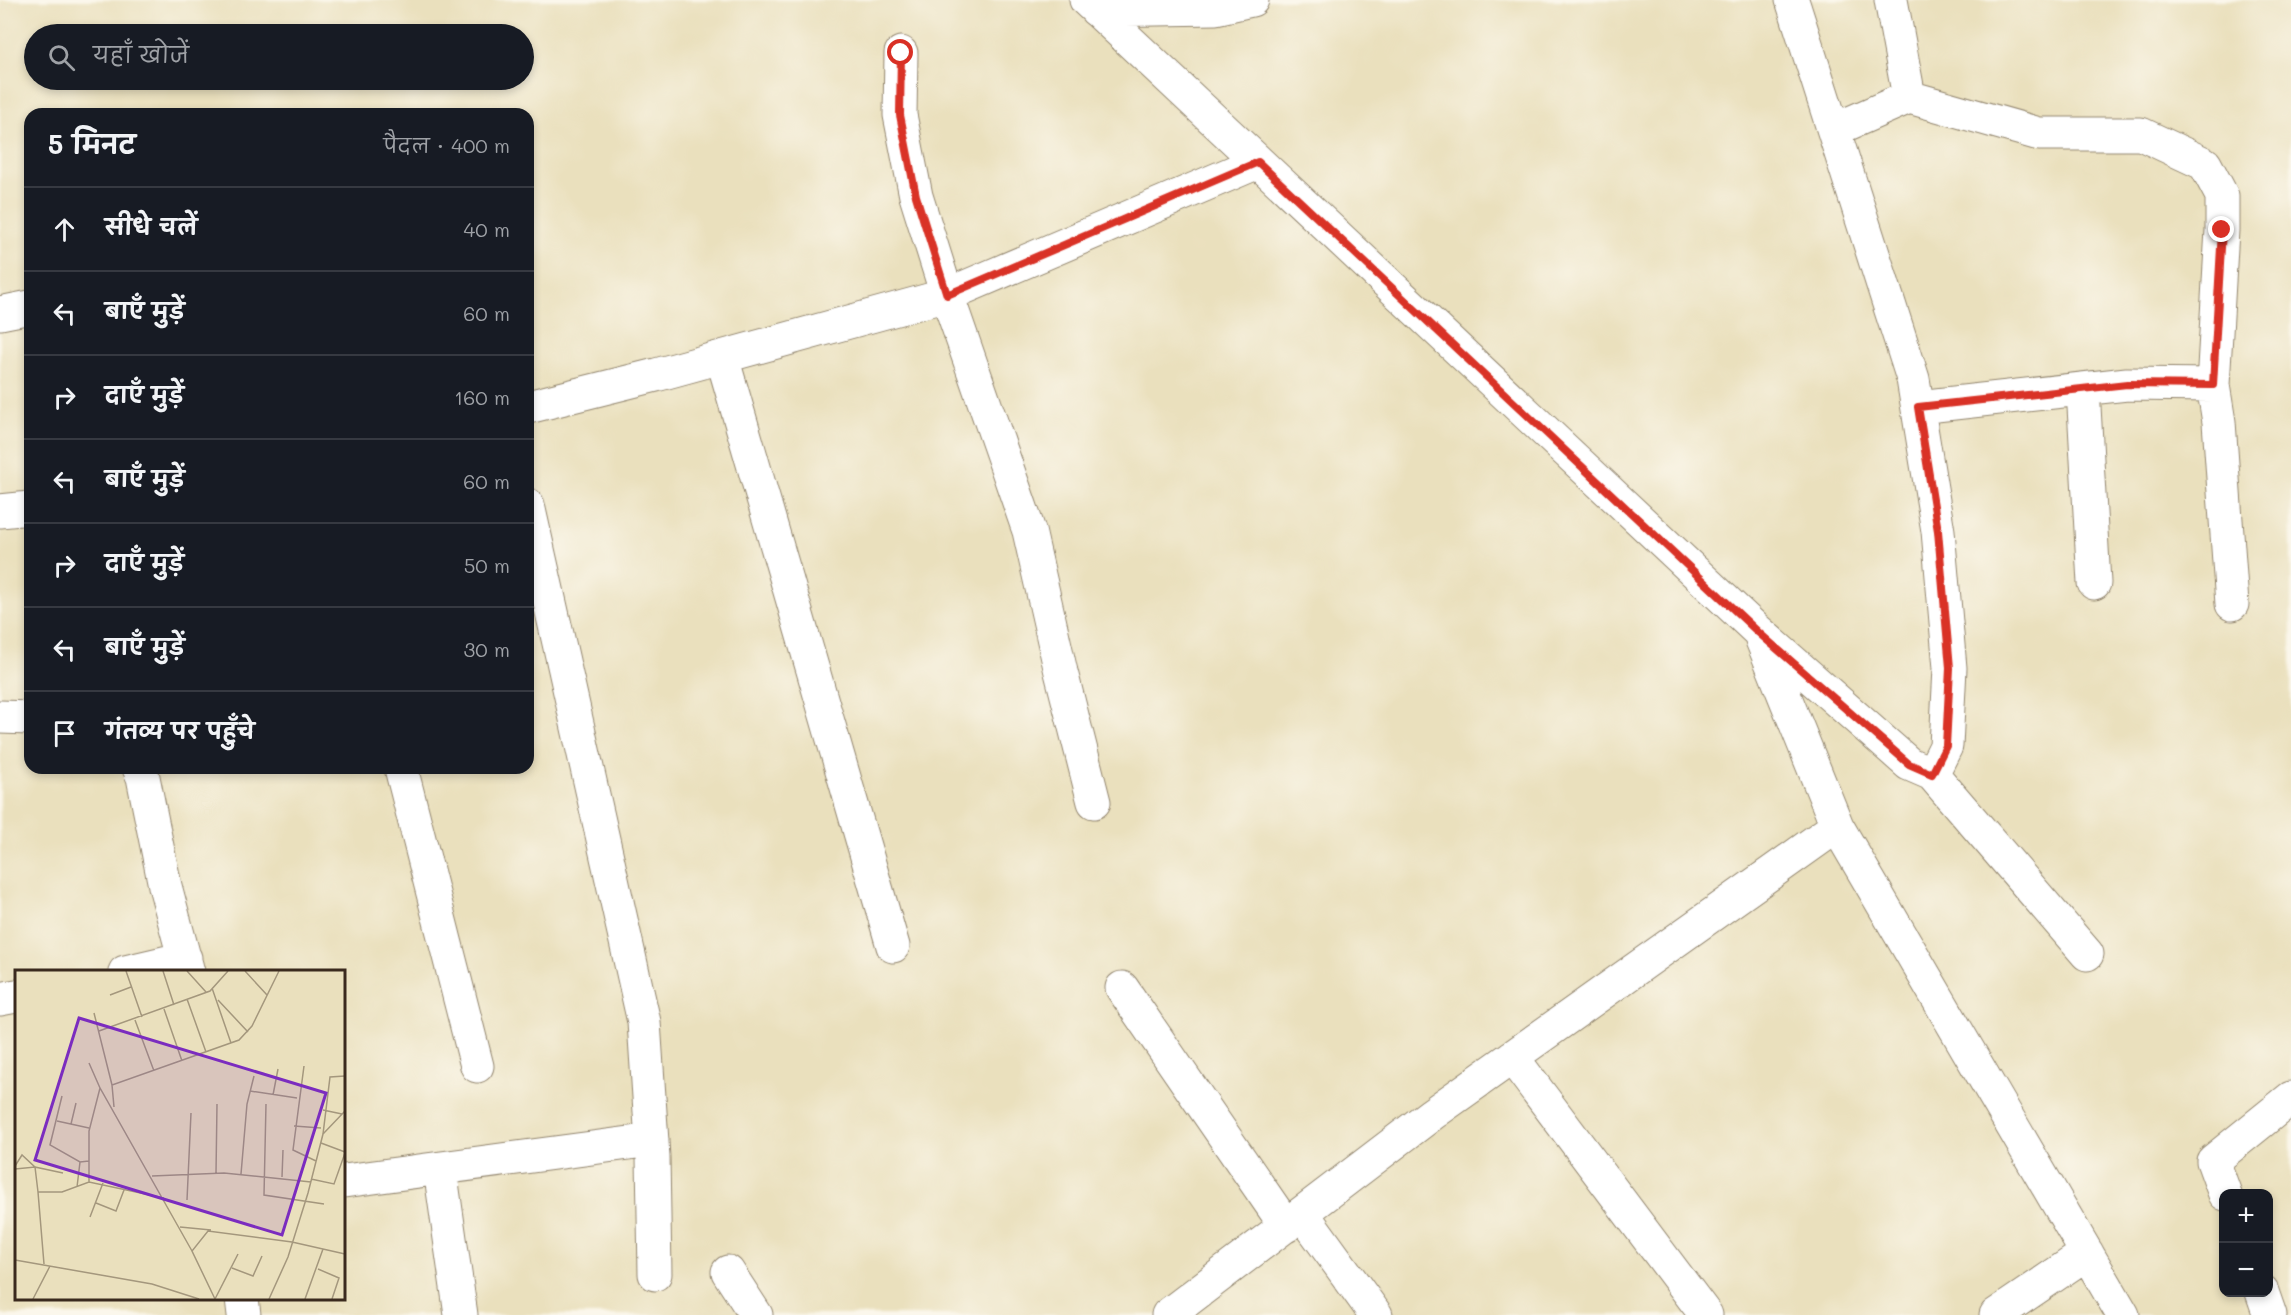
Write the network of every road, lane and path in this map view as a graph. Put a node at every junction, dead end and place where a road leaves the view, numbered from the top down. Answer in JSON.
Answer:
{"nodes":[{"id":1,"x":1252,"y":0,"type":"edge"},
{"id":2,"x":1792,"y":0,"type":"edge"},
{"id":3,"x":1891,"y":0,"type":"edge"},
{"id":4,"x":1091,"y":5,"type":"edge"},
{"id":5,"x":901,"y":53,"type":"dead end"},
{"id":6,"x":1909,"y":97,"type":"junction"},
{"id":7,"x":1834,"y":130,"type":"junction"},
{"id":8,"x":1258,"y":162,"type":"junction"},
{"id":9,"x":947,"y":295,"type":"junction"},
{"id":10,"x":24,"y":308,"type":"edge"},
{"id":11,"x":0,"y":312,"type":"edge"},
{"id":12,"x":722,"y":357,"type":"junction"},
{"id":13,"x":2213,"y":385,"type":"junction"},
{"id":14,"x":2083,"y":389,"type":"junction"},
{"id":15,"x":534,"y":405,"type":"edge"},
{"id":16,"x":1918,"y":407,"type":"junction"},
{"id":17,"x":24,"y":509,"type":"edge"},
{"id":18,"x":0,"y":511,"type":"edge"},
{"id":19,"x":534,"y":532,"type":"edge"},
{"id":20,"x":2094,"y":583,"type":"dead end"},
{"id":21,"x":2232,"y":604,"type":"dead end"},
{"id":22,"x":1759,"y":633,"type":"junction"},
{"id":23,"x":0,"y":717,"type":"edge"},
{"id":24,"x":24,"y":717,"type":"edge"},
{"id":25,"x":140,"y":774,"type":"edge"},
{"id":26,"x":403,"y":774,"type":"edge"},
{"id":27,"x":1932,"y":774,"type":"junction"},
{"id":28,"x":1094,"y":802,"type":"dead end"},
{"id":29,"x":1837,"y":826,"type":"junction"},
{"id":30,"x":893,"y":946,"type":"dead end"},
{"id":31,"x":2087,"y":954,"type":"dead end"},
{"id":32,"x":186,"y":965,"type":"edge"},
{"id":33,"x":142,"y":970,"type":"edge"},
{"id":34,"x":1122,"y":988,"type":"dead end"},
{"id":35,"x":15,"y":996,"type":"edge"},
{"id":36,"x":0,"y":999,"type":"edge"},
{"id":37,"x":1512,"y":1057,"type":"junction"},
{"id":38,"x":477,"y":1066,"type":"dead end"},
{"id":39,"x":2291,"y":1098,"type":"edge"},
{"id":40,"x":652,"y":1140,"type":"junction"},
{"id":41,"x":440,"y":1169,"type":"junction"},
{"id":42,"x":345,"y":1181,"type":"edge"},
{"id":43,"x":2223,"y":1189,"type":"edge"},
{"id":44,"x":1294,"y":1219,"type":"junction"},
{"id":45,"x":2087,"y":1253,"type":"junction"},
{"id":46,"x":728,"y":1272,"type":"dead end"},
{"id":47,"x":655,"y":1274,"type":"dead end"},
{"id":48,"x":2263,"y":1297,"type":"edge"},
{"id":49,"x":242,"y":1300,"type":"edge"},
{"id":50,"x":244,"y":1315,"type":"edge"},
{"id":51,"x":460,"y":1315,"type":"edge"},
{"id":52,"x":756,"y":1315,"type":"edge"},
{"id":53,"x":1168,"y":1315,"type":"edge"},
{"id":54,"x":1376,"y":1315,"type":"edge"},
{"id":55,"x":1706,"y":1315,"type":"edge"},
{"id":56,"x":1996,"y":1315,"type":"edge"},
{"id":57,"x":2123,"y":1315,"type":"edge"},
{"id":58,"x":2270,"y":1315,"type":"edge"}],
"edges":[{"from":1,"to":4,"type":"street"},
{"from":2,"to":7,"type":"street"},
{"from":3,"to":6,"type":"street"},
{"from":4,"to":8,"type":"street"},
{"from":5,"to":9,"type":"street"},
{"from":6,"to":7,"type":"street"},
{"from":6,"to":13,"type":"street"},
{"from":7,"to":16,"type":"street"},
{"from":8,"to":9,"type":"street"},
{"from":8,"to":22,"type":"street"},
{"from":9,"to":12,"type":"street"},
{"from":9,"to":28,"type":"street"},
{"from":10,"to":11,"type":"street"},
{"from":12,"to":15,"type":"street"},
{"from":12,"to":30,"type":"street"},
{"from":13,"to":14,"type":"street"},
{"from":13,"to":21,"type":"street"},
{"from":14,"to":16,"type":"street"},
{"from":14,"to":20,"type":"street"},
{"from":16,"to":27,"type":"street"},
{"from":17,"to":18,"type":"street"},
{"from":19,"to":40,"type":"street"},
{"from":22,"to":27,"type":"street"},
{"from":22,"to":29,"type":"street"},
{"from":23,"to":24,"type":"street"},
{"from":25,"to":32,"type":"street"},
{"from":26,"to":38,"type":"street"},
{"from":27,"to":31,"type":"street"},
{"from":29,"to":37,"type":"street"},
{"from":29,"to":45,"type":"street"},
{"from":32,"to":33,"type":"street"},
{"from":34,"to":44,"type":"street"},
{"from":35,"to":36,"type":"street"},
{"from":37,"to":44,"type":"street"},
{"from":37,"to":55,"type":"street"},
{"from":39,"to":43,"type":"street"},
{"from":40,"to":41,"type":"street"},
{"from":40,"to":47,"type":"street"},
{"from":41,"to":42,"type":"street"},
{"from":41,"to":51,"type":"street"},
{"from":44,"to":53,"type":"street"},
{"from":44,"to":54,"type":"street"},
{"from":45,"to":56,"type":"street"},
{"from":45,"to":57,"type":"street"},
{"from":46,"to":52,"type":"street"},
{"from":48,"to":58,"type":"street"},
{"from":49,"to":50,"type":"street"}]}
